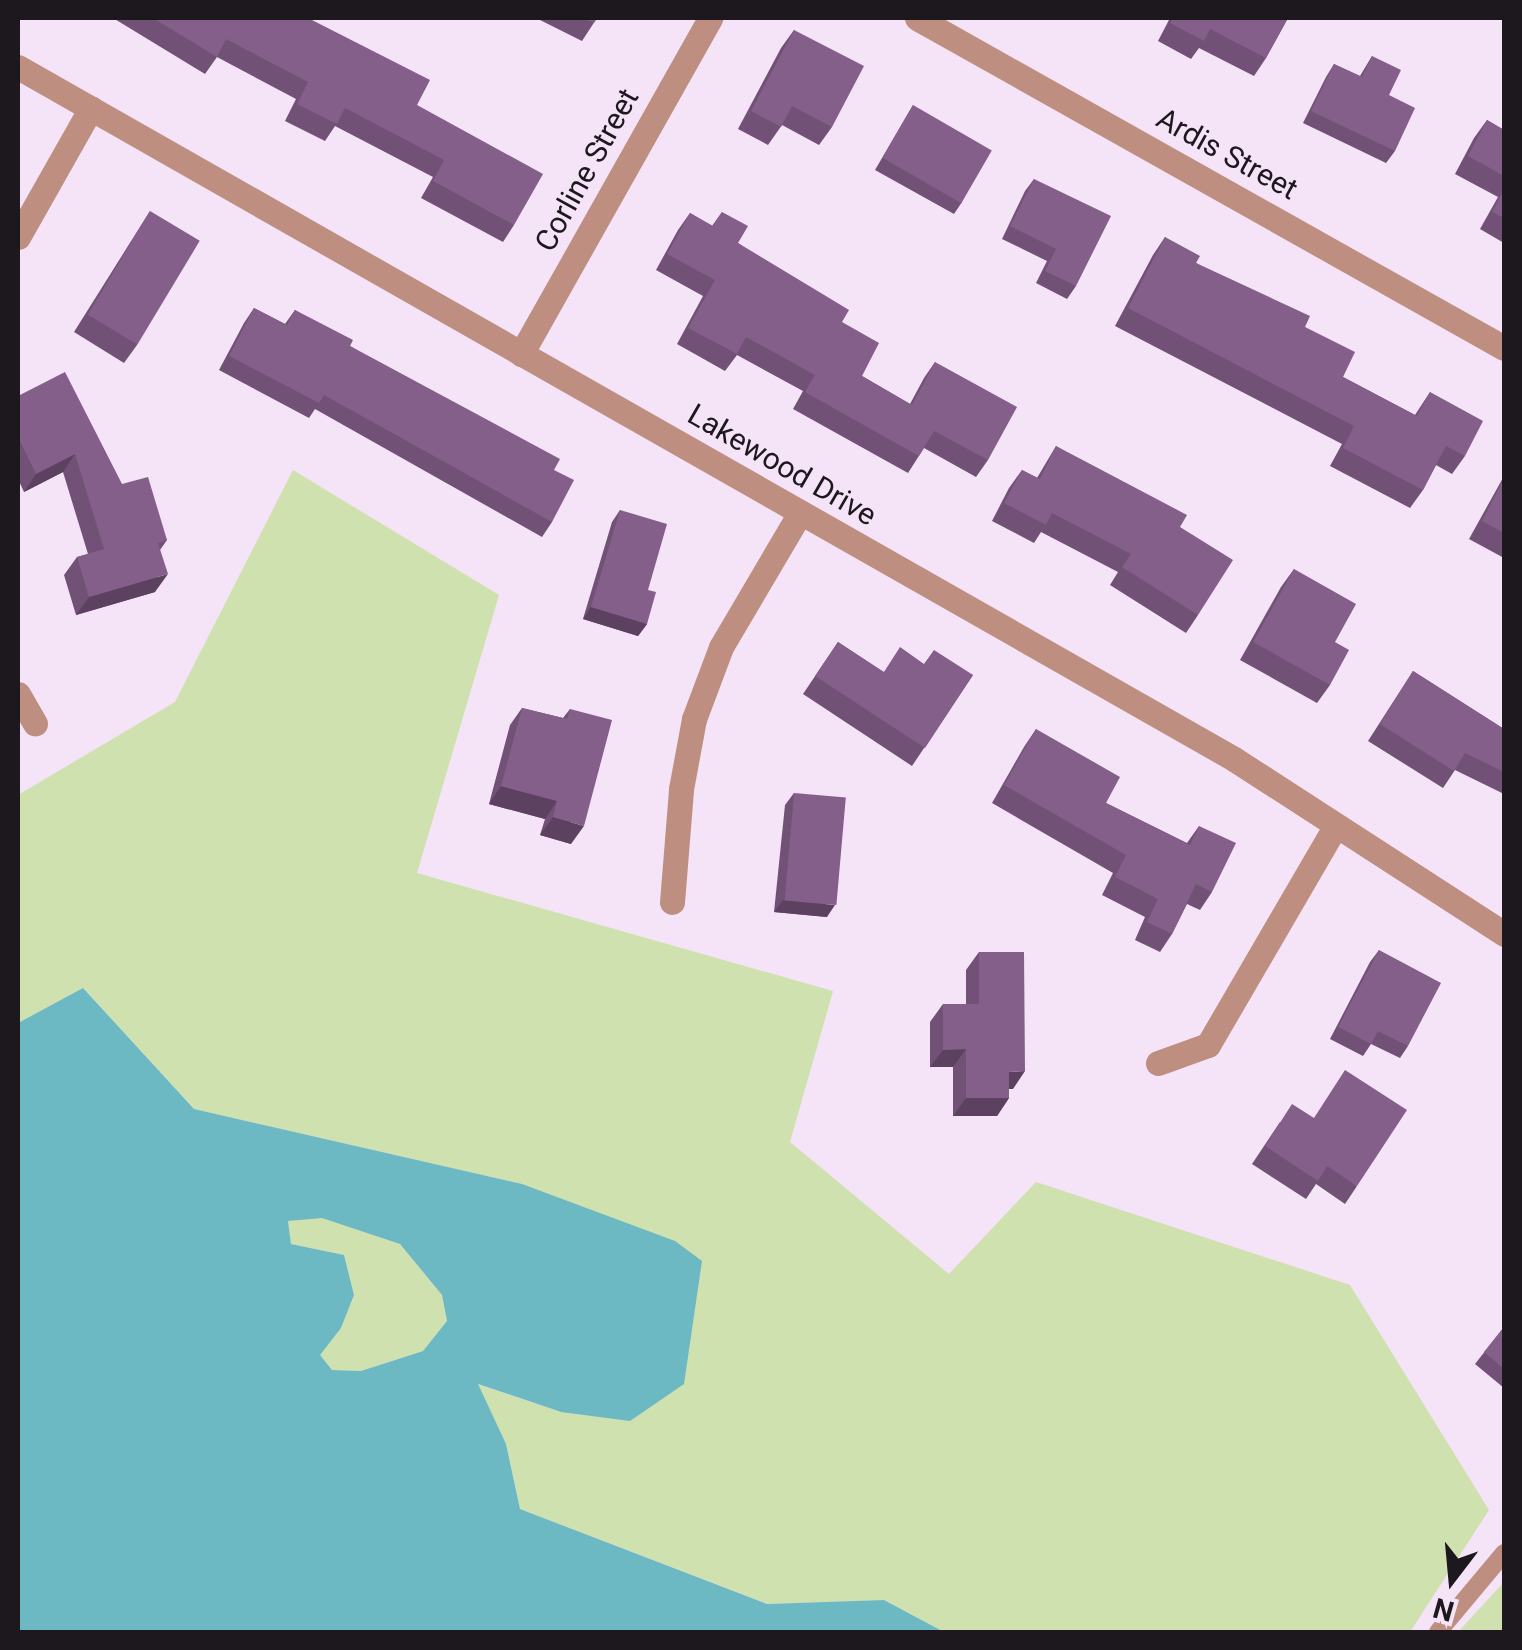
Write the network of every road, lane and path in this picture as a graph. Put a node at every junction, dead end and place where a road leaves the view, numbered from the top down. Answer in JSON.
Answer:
{"nodes":[{"id":1,"x":710,"y":18,"type":"edge"},
{"id":2,"x":917,"y":18,"type":"edge"},
{"id":3,"x":18,"y":67,"type":"edge"},
{"id":4,"x":91,"y":108,"type":"junction"},
{"id":5,"x":18,"y":238,"type":"edge"},
{"id":6,"x":1504,"y":348,"type":"edge"},
{"id":7,"x":521,"y":354,"type":"junction"},
{"id":8,"x":800,"y":513,"type":"junction"},
{"id":9,"x":18,"y":694,"type":"edge"},
{"id":10,"x":35,"y":724,"type":"dead end"},
{"id":11,"x":1336,"y":827,"type":"junction"},
{"id":12,"x":672,"y":902,"type":"dead end"},
{"id":13,"x":1504,"y":934,"type":"edge"},
{"id":14,"x":1158,"y":1063,"type":"dead end"},
{"id":15,"x":1504,"y":1553,"type":"edge"},
{"id":16,"x":1438,"y":1632,"type":"edge"}],
"edges":[{"from":1,"to":7,"type":"street","name":"Corline Street"},
{"from":2,"to":6,"type":"street","name":"Ardis Street"},
{"from":3,"to":4,"type":"street","name":"Lakewood Drive"},
{"from":4,"to":5,"type":"street"},
{"from":4,"to":7,"type":"street","name":"Lakewood Drive"},
{"from":7,"to":8,"type":"street","name":"Lakewood Drive"},
{"from":8,"to":11,"type":"street","name":"Lakewood Drive"},
{"from":8,"to":12,"type":"street"},
{"from":9,"to":10,"type":"street"},
{"from":11,"to":13,"type":"street","name":"Lakewood Drive"},
{"from":11,"to":14,"type":"street"},
{"from":15,"to":16,"type":"lane"}]}
